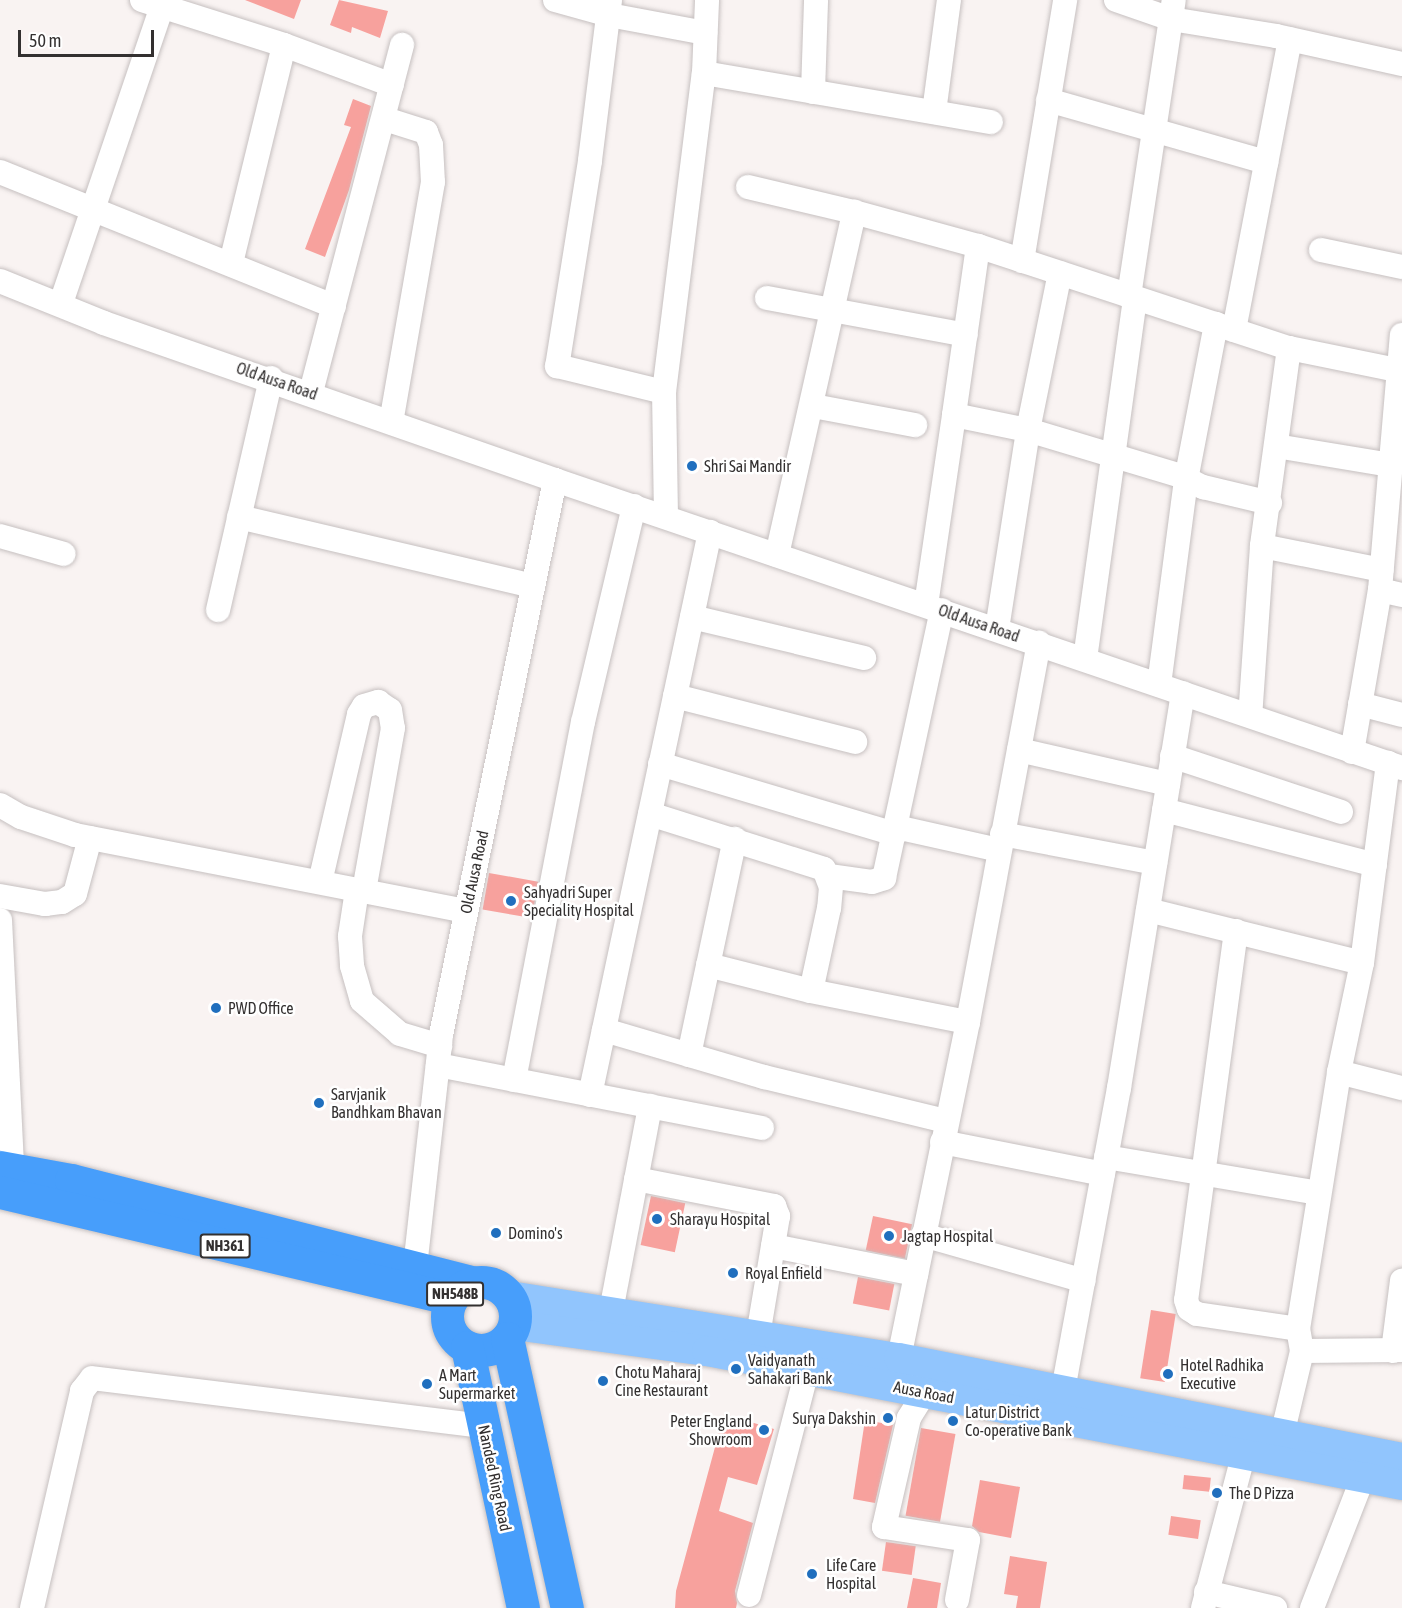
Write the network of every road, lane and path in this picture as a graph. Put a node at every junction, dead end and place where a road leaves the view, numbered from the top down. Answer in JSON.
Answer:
{"nodes":[{"id":1,"x":555,"y":0,"type":"edge"},
{"id":2,"x":707,"y":0,"type":"edge"},
{"id":3,"x":816,"y":0,"type":"edge"},
{"id":4,"x":949,"y":0,"type":"edge"},
{"id":5,"x":1065,"y":0,"type":"edge"},
{"id":6,"x":1116,"y":0,"type":"edge"},
{"id":7,"x":152,"y":3,"type":"edge"},
{"id":8,"x":609,"y":8,"type":"edge"},
{"id":9,"x":1173,"y":10,"type":"edge"},
{"id":10,"x":705,"y":33,"type":"junction"},
{"id":11,"x":1290,"y":39,"type":"junction"},
{"id":12,"x":284,"y":45,"type":"junction"},
{"id":13,"x":402,"y":45,"type":"dead end"},
{"id":14,"x":1402,"y":63,"type":"edge"},
{"id":15,"x":704,"y":73,"type":"junction"},
{"id":16,"x":392,"y":85,"type":"junction"},
{"id":17,"x":813,"y":92,"type":"junction"},
{"id":18,"x":1048,"y":100,"type":"junction"},
{"id":19,"x":934,"y":112,"type":"junction"},
{"id":20,"x":385,"y":119,"type":"junction"},
{"id":21,"x":991,"y":122,"type":"dead end"},
{"id":22,"x":1154,"y":131,"type":"junction"},
{"id":23,"x":1266,"y":162,"type":"junction"},
{"id":24,"x":0,"y":172,"type":"edge"},
{"id":25,"x":748,"y":187,"type":"dead end"},
{"id":26,"x":94,"y":207,"type":"junction"},
{"id":27,"x":854,"y":212,"type":"junction"},
{"id":28,"x":978,"y":246,"type":"junction"},
{"id":29,"x":1321,"y":250,"type":"dead end"},
{"id":30,"x":1022,"y":261,"type":"junction"},
{"id":31,"x":231,"y":263,"type":"junction"},
{"id":32,"x":1402,"y":267,"type":"edge"},
{"id":33,"x":1060,"y":273,"type":"junction"},
{"id":34,"x":0,"y":281,"type":"edge"},
{"id":35,"x":767,"y":297,"type":"dead end"},
{"id":36,"x":1132,"y":297,"type":"junction"},
{"id":37,"x":61,"y":303,"type":"junction"},
{"id":38,"x":334,"y":306,"type":"junction"},
{"id":39,"x":835,"y":311,"type":"junction"},
{"id":40,"x":1225,"y":327,"type":"junction"},
{"id":41,"x":1402,"y":335,"type":"edge"},
{"id":42,"x":966,"y":336,"type":"junction"},
{"id":43,"x":1288,"y":348,"type":"junction"},
{"id":44,"x":1401,"y":370,"type":"edge"},
{"id":45,"x":271,"y":378,"type":"junction"},
{"id":46,"x":311,"y":392,"type":"junction"},
{"id":47,"x":664,"y":392,"type":"junction"},
{"id":48,"x":813,"y":406,"type":"junction"},
{"id":49,"x":954,"y":415,"type":"junction"},
{"id":50,"x":391,"y":422,"type":"junction"},
{"id":51,"x":915,"y":425,"type":"dead end"},
{"id":52,"x":1028,"y":430,"type":"junction"},
{"id":53,"x":1276,"y":446,"type":"junction"},
{"id":54,"x":1114,"y":456,"type":"junction"},
{"id":55,"x":1394,"y":472,"type":"edge"},
{"id":56,"x":555,"y":480,"type":"junction"},
{"id":57,"x":1186,"y":480,"type":"junction"},
{"id":58,"x":1270,"y":503,"type":"junction"},
{"id":59,"x":634,"y":506,"type":"junction"},
{"id":60,"x":239,"y":517,"type":"junction"},
{"id":61,"x":666,"y":517,"type":"junction"},
{"id":62,"x":710,"y":532,"type":"junction"},
{"id":63,"x":0,"y":536,"type":"edge"},
{"id":64,"x":1393,"y":539,"type":"edge"},
{"id":65,"x":1262,"y":546,"type":"junction"},
{"id":66,"x":64,"y":554,"type":"dead end"},
{"id":67,"x":777,"y":555,"type":"junction"},
{"id":68,"x":1388,"y":585,"type":"edge"},
{"id":69,"x":533,"y":586,"type":"junction"},
{"id":70,"x":934,"y":608,"type":"junction"},
{"id":71,"x":218,"y":610,"type":"dead end"},
{"id":72,"x":692,"y":617,"type":"junction"},
{"id":73,"x":997,"y":629,"type":"junction"},
{"id":74,"x":1039,"y":644,"type":"junction"},
{"id":75,"x":864,"y":658,"type":"dead end"},
{"id":76,"x":1084,"y":659,"type":"junction"},
{"id":77,"x":1159,"y":685,"type":"junction"},
{"id":78,"x":1183,"y":693,"type":"junction"},
{"id":79,"x":675,"y":696,"type":"junction"},
{"id":80,"x":1360,"y":704,"type":"junction"},
{"id":81,"x":1402,"y":715,"type":"edge"},
{"id":82,"x":1250,"y":716,"type":"junction"},
{"id":83,"x":855,"y":742,"type":"dead end"},
{"id":84,"x":1019,"y":750,"type":"junction"},
{"id":85,"x":1352,"y":752,"type":"junction"},
{"id":86,"x":1172,"y":756,"type":"junction"},
{"id":87,"x":660,"y":764,"type":"junction"},
{"id":88,"x":1395,"y":766,"type":"edge"},
{"id":89,"x":1168,"y":784,"type":"junction"},
{"id":90,"x":0,"y":805,"type":"edge"},
{"id":91,"x":1164,"y":810,"type":"junction"},
{"id":92,"x":1341,"y":813,"type":"dead end"},
{"id":93,"x":650,"y":814,"type":"junction"},
{"id":94,"x":896,"y":831,"type":"junction"},
{"id":95,"x":90,"y":838,"type":"junction"},
{"id":96,"x":735,"y":839,"type":"junction"},
{"id":97,"x":1000,"y":842,"type":"junction"},
{"id":98,"x":1155,"y":863,"type":"junction"},
{"id":99,"x":1375,"y":865,"type":"junction"},
{"id":100,"x":829,"y":876,"type":"junction"},
{"id":101,"x":320,"y":882,"type":"junction"},
{"id":102,"x":361,"y":890,"type":"junction"},
{"id":103,"x":0,"y":896,"type":"edge"},
{"id":104,"x":1148,"y":910,"type":"junction"},
{"id":105,"x":466,"y":911,"type":"junction"},
{"id":106,"x":0,"y":920,"type":"edge"},
{"id":107,"x":1236,"y":931,"type":"junction"},
{"id":108,"x":1362,"y":963,"type":"junction"},
{"id":109,"x":708,"y":965,"type":"junction"},
{"id":110,"x":811,"y":991,"type":"junction"},
{"id":111,"x":968,"y":1022,"type":"junction"},
{"id":112,"x":604,"y":1030,"type":"junction"},
{"id":113,"x":689,"y":1055,"type":"junction"},
{"id":114,"x":439,"y":1056,"type":"junction"},
{"id":115,"x":1339,"y":1072,"type":"junction"},
{"id":116,"x":514,"y":1080,"type":"junction"},
{"id":117,"x":1402,"y":1088,"type":"edge"},
{"id":118,"x":590,"y":1095,"type":"junction"},
{"id":119,"x":650,"y":1106,"type":"junction"},
{"id":120,"x":762,"y":1128,"type":"dead end"},
{"id":121,"x":944,"y":1132,"type":"junction"},
{"id":122,"x":1105,"y":1166,"type":"junction"},
{"id":123,"x":1202,"y":1175,"type":"junction"},
{"id":124,"x":4,"y":1176,"type":"edge"},
{"id":125,"x":636,"y":1179,"type":"junction"},
{"id":126,"x":1318,"y":1193,"type":"junction"},
{"id":127,"x":923,"y":1235,"type":"junction"},
{"id":128,"x":773,"y":1246,"type":"junction"},
{"id":129,"x":415,"y":1268,"type":"junction"},
{"id":130,"x":916,"y":1274,"type":"junction"},
{"id":131,"x":1084,"y":1281,"type":"junction"},
{"id":132,"x":1402,"y":1281,"type":"edge"},
{"id":133,"x":461,"y":1291,"type":"junction"},
{"id":134,"x":611,"y":1311,"type":"junction"},
{"id":135,"x":510,"y":1320,"type":"junction"},
{"id":136,"x":758,"y":1335,"type":"junction"},
{"id":137,"x":1300,"y":1340,"type":"junction"},
{"id":138,"x":467,"y":1347,"type":"junction"},
{"id":139,"x":1397,"y":1351,"type":"edge"},
{"id":140,"x":899,"y":1358,"type":"junction"},
{"id":141,"x":807,"y":1370,"type":"junction"},
{"id":142,"x":1063,"y":1390,"type":"junction"},
{"id":143,"x":925,"y":1392,"type":"junction"},
{"id":144,"x":485,"y":1426,"type":"junction"},
{"id":145,"x":1247,"y":1440,"type":"junction"},
{"id":146,"x":1280,"y":1447,"type":"junction"},
{"id":147,"x":1402,"y":1458,"type":"edge"},
{"id":148,"x":1363,"y":1477,"type":"junction"},
{"id":149,"x":1402,"y":1485,"type":"edge"},
{"id":150,"x":749,"y":1595,"type":"dead end"},
{"id":151,"x":957,"y":1600,"type":"dead end"},
{"id":152,"x":1205,"y":1600,"type":"edge"},
{"id":153,"x":32,"y":1608,"type":"edge"},
{"id":154,"x":523,"y":1608,"type":"edge"},
{"id":155,"x":567,"y":1608,"type":"edge"},
{"id":156,"x":1275,"y":1608,"type":"edge"},
{"id":157,"x":1312,"y":1608,"type":"edge"}],
"edges":[{"from":1,"to":8,"type":"street"},
{"from":2,"to":10,"type":"street"},
{"from":3,"to":17,"type":"street"},
{"from":4,"to":19,"type":"street"},
{"from":5,"to":18,"type":"street"},
{"from":6,"to":9,"type":"street"},
{"from":7,"to":12,"type":"street"},
{"from":7,"to":26,"type":"street"},
{"from":8,"to":10,"type":"street"},
{"from":8,"to":47,"type":"street"},
{"from":9,"to":11,"type":"street"},
{"from":9,"to":22,"type":"street"},
{"from":10,"to":15,"type":"street"},
{"from":11,"to":14,"type":"street"},
{"from":11,"to":23,"type":"street"},
{"from":12,"to":16,"type":"street"},
{"from":12,"to":31,"type":"street"},
{"from":13,"to":16,"type":"street"},
{"from":15,"to":17,"type":"street"},
{"from":15,"to":47,"type":"street"},
{"from":16,"to":20,"type":"street"},
{"from":17,"to":19,"type":"street"},
{"from":18,"to":22,"type":"street"},
{"from":18,"to":30,"type":"street"},
{"from":19,"to":21,"type":"street"},
{"from":20,"to":38,"type":"street"},
{"from":20,"to":50,"type":"street"},
{"from":22,"to":23,"type":"street"},
{"from":22,"to":36,"type":"street"},
{"from":23,"to":40,"type":"street"},
{"from":24,"to":26,"type":"street"},
{"from":25,"to":27,"type":"street"},
{"from":26,"to":31,"type":"street"},
{"from":26,"to":37,"type":"street"},
{"from":27,"to":28,"type":"street"},
{"from":27,"to":39,"type":"street"},
{"from":28,"to":30,"type":"street"},
{"from":28,"to":42,"type":"street"},
{"from":29,"to":32,"type":"street"},
{"from":30,"to":33,"type":"street"},
{"from":31,"to":38,"type":"street"},
{"from":33,"to":36,"type":"street"},
{"from":33,"to":52,"type":"street"},
{"from":34,"to":37,"type":"street","name":"Old Ausa Road"},
{"from":35,"to":39,"type":"street"},
{"from":36,"to":40,"type":"street"},
{"from":36,"to":54,"type":"street"},
{"from":37,"to":45,"type":"street","name":"Old Ausa Road"},
{"from":38,"to":46,"type":"street"},
{"from":39,"to":42,"type":"street"},
{"from":39,"to":48,"type":"street"},
{"from":40,"to":43,"type":"street"},
{"from":40,"to":57,"type":"street"},
{"from":41,"to":44,"type":"street"},
{"from":42,"to":49,"type":"street"},
{"from":43,"to":44,"type":"street"},
{"from":43,"to":53,"type":"street"},
{"from":44,"to":55,"type":"street"},
{"from":45,"to":46,"type":"street","name":"Old Ausa Road"},
{"from":45,"to":60,"type":"street"},
{"from":46,"to":50,"type":"street","name":"Old Ausa Road"},
{"from":47,"to":61,"type":"street"},
{"from":48,"to":51,"type":"street"},
{"from":48,"to":67,"type":"street"},
{"from":49,"to":52,"type":"street"},
{"from":49,"to":70,"type":"street"},
{"from":50,"to":56,"type":"street","name":"Old Ausa Road"},
{"from":52,"to":54,"type":"street"},
{"from":52,"to":73,"type":"street"},
{"from":53,"to":55,"type":"street"},
{"from":53,"to":58,"type":"street"},
{"from":54,"to":57,"type":"street"},
{"from":54,"to":76,"type":"street"},
{"from":55,"to":64,"type":"street"},
{"from":56,"to":59,"type":"street","name":"Old Ausa Road"},
{"from":56,"to":69,"type":"street","name":"Old Ausa Road"},
{"from":57,"to":58,"type":"street"},
{"from":57,"to":77,"type":"street"},
{"from":58,"to":65,"type":"street"},
{"from":59,"to":61,"type":"street","name":"Old Ausa Road"},
{"from":59,"to":116,"type":"street"},
{"from":60,"to":69,"type":"street"},
{"from":60,"to":71,"type":"street"},
{"from":61,"to":62,"type":"street","name":"Old Ausa Road"},
{"from":62,"to":67,"type":"street","name":"Old Ausa Road"},
{"from":62,"to":72,"type":"street"},
{"from":63,"to":66,"type":"street"},
{"from":64,"to":68,"type":"street"},
{"from":65,"to":68,"type":"street"},
{"from":65,"to":82,"type":"street"},
{"from":67,"to":70,"type":"street","name":"Old Ausa Road"},
{"from":68,"to":80,"type":"street"},
{"from":69,"to":105,"type":"street","name":"Old Ausa Road"},
{"from":70,"to":73,"type":"street","name":"Old Ausa Road"},
{"from":70,"to":94,"type":"street"},
{"from":72,"to":75,"type":"street"},
{"from":72,"to":79,"type":"street"},
{"from":73,"to":74,"type":"street","name":"Old Ausa Road"},
{"from":74,"to":76,"type":"street","name":"Old Ausa Road"},
{"from":74,"to":84,"type":"street"},
{"from":76,"to":77,"type":"street","name":"Old Ausa Road"},
{"from":77,"to":78,"type":"street","name":"Old Ausa Road"},
{"from":78,"to":82,"type":"street","name":"Old Ausa Road"},
{"from":78,"to":86,"type":"street"},
{"from":79,"to":83,"type":"street"},
{"from":79,"to":87,"type":"street"},
{"from":80,"to":81,"type":"street"},
{"from":80,"to":85,"type":"street"},
{"from":82,"to":85,"type":"street","name":"Old Ausa Road"},
{"from":84,"to":89,"type":"street"},
{"from":84,"to":97,"type":"street"},
{"from":85,"to":88,"type":"street","name":"Old Ausa Road"},
{"from":86,"to":89,"type":"street"},
{"from":86,"to":92,"type":"street"},
{"from":87,"to":93,"type":"street"},
{"from":87,"to":94,"type":"street"},
{"from":88,"to":99,"type":"street"},
{"from":89,"to":91,"type":"street"},
{"from":90,"to":95,"type":"street"},
{"from":91,"to":98,"type":"street"},
{"from":91,"to":99,"type":"street"},
{"from":93,"to":96,"type":"street"},
{"from":93,"to":112,"type":"street"},
{"from":94,"to":97,"type":"street"},
{"from":94,"to":100,"type":"street"},
{"from":95,"to":101,"type":"street"},
{"from":95,"to":103,"type":"street"},
{"from":96,"to":100,"type":"street"},
{"from":96,"to":109,"type":"street"},
{"from":97,"to":98,"type":"street"},
{"from":97,"to":111,"type":"street"},
{"from":98,"to":104,"type":"street"},
{"from":99,"to":108,"type":"street"},
{"from":100,"to":110,"type":"street"},
{"from":101,"to":102,"type":"street"},
{"from":101,"to":102,"type":"street"},
{"from":102,"to":105,"type":"street"},
{"from":102,"to":114,"type":"street"},
{"from":104,"to":107,"type":"street"},
{"from":104,"to":122,"type":"street"},
{"from":105,"to":114,"type":"street","name":"Old Ausa Road"},
{"from":106,"to":124,"type":"street"},
{"from":107,"to":108,"type":"street"},
{"from":107,"to":123,"type":"street"},
{"from":108,"to":115,"type":"street"},
{"from":109,"to":110,"type":"street"},
{"from":109,"to":113,"type":"street"},
{"from":110,"to":111,"type":"street"},
{"from":111,"to":121,"type":"street"},
{"from":112,"to":113,"type":"street"},
{"from":112,"to":118,"type":"street"},
{"from":113,"to":121,"type":"street"},
{"from":114,"to":116,"type":"street"},
{"from":114,"to":129,"type":"street","name":"Old Ausa Road"},
{"from":115,"to":117,"type":"street"},
{"from":115,"to":126,"type":"street"},
{"from":116,"to":118,"type":"street"},
{"from":118,"to":119,"type":"street"},
{"from":119,"to":120,"type":"street"},
{"from":119,"to":125,"type":"street"},
{"from":121,"to":122,"type":"street"},
{"from":121,"to":127,"type":"street"},
{"from":122,"to":123,"type":"street"},
{"from":122,"to":131,"type":"street"},
{"from":123,"to":126,"type":"street"},
{"from":123,"to":137,"type":"street"},
{"from":124,"to":129,"type":"highway","number":"NH548B"},
{"from":124,"to":133,"type":"highway","number":"NH361"},
{"from":125,"to":128,"type":"street"},
{"from":125,"to":134,"type":"street"},
{"from":126,"to":137,"type":"street"},
{"from":127,"to":130,"type":"street"},
{"from":127,"to":131,"type":"street"},
{"from":128,"to":130,"type":"street"},
{"from":128,"to":136,"type":"street"},
{"from":129,"to":133,"type":"highway"},
{"from":130,"to":140,"type":"street"},
{"from":131,"to":142,"type":"street"},
{"from":132,"to":139,"type":"street"},
{"from":133,"to":135,"type":"highway","name":"Ausa Road","number":"NH548B"},
{"from":133,"to":138,"type":"highway","number":"NH548B"},
{"from":134,"to":135,"type":"main road"},
{"from":134,"to":136,"type":"main road"},
{"from":135,"to":138,"type":"highway"},
{"from":135,"to":141,"type":"main road","name":"Ausa Road"},
{"from":135,"to":155,"type":"highway"},
{"from":136,"to":140,"type":"main road"},
{"from":137,"to":139,"type":"street"},
{"from":137,"to":146,"type":"street"},
{"from":138,"to":144,"type":"highway","name":"Nanded Ring Road"},
{"from":140,"to":142,"type":"main road"},
{"from":141,"to":143,"type":"main road","name":"Ausa Road"},
{"from":141,"to":150,"type":"street"},
{"from":142,"to":145,"type":"main road"},
{"from":143,"to":145,"type":"main road","name":"Ausa Road"},
{"from":143,"to":151,"type":"street"},
{"from":144,"to":153,"type":"street"},
{"from":144,"to":154,"type":"highway","name":"Nanded Ring Road"},
{"from":145,"to":146,"type":"main road"},
{"from":145,"to":152,"type":"street"},
{"from":146,"to":147,"type":"main road"},
{"from":146,"to":148,"type":"main road"},
{"from":148,"to":149,"type":"main road"},
{"from":148,"to":157,"type":"street"},
{"from":152,"to":156,"type":"street"}]}
